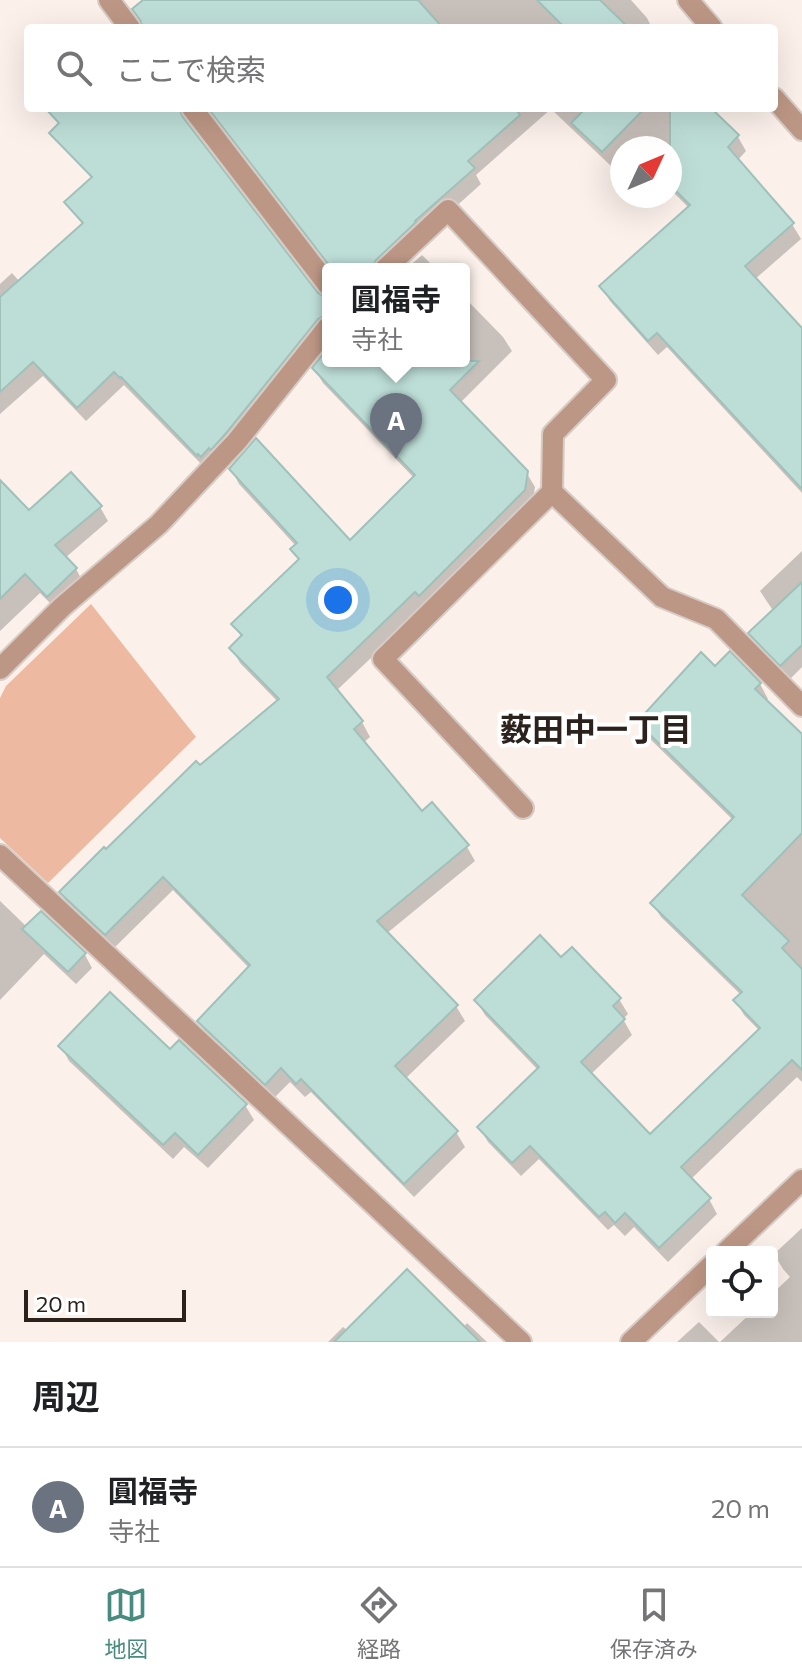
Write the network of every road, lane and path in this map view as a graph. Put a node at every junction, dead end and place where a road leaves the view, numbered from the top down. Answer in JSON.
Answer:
{"nodes":[{"id":1,"x":109,"y":0,"type":"edge"},
{"id":2,"x":688,"y":0,"type":"edge"},
{"id":3,"x":127,"y":24,"type":"edge"},
{"id":4,"x":709,"y":24,"type":"edge"},
{"id":5,"x":778,"y":103,"type":"edge"},
{"id":6,"x":195,"y":112,"type":"edge"},
{"id":7,"x":802,"y":130,"type":"edge"},
{"id":8,"x":391,"y":263,"type":"edge"},
{"id":9,"x":322,"y":277,"type":"edge"},
{"id":10,"x":322,"y":335,"type":"edge"},
{"id":11,"x":552,"y":492,"type":"junction"},
{"id":12,"x":0,"y":669,"type":"edge"},
{"id":13,"x":802,"y":706,"type":"edge"},
{"id":14,"x":523,"y":808,"type":"dead end"},
{"id":15,"x":0,"y":855,"type":"edge"},
{"id":16,"x":802,"y":1180,"type":"edge"},
{"id":17,"x":732,"y":1246,"type":"edge"},
{"id":18,"x":706,"y":1271,"type":"edge"},
{"id":19,"x":521,"y":1342,"type":"edge"},
{"id":20,"x":631,"y":1342,"type":"edge"}],
"edges":[{"from":1,"to":3,"type":"street"},
{"from":2,"to":4,"type":"street"},
{"from":5,"to":7,"type":"street"},
{"from":6,"to":9,"type":"street"},
{"from":8,"to":11,"type":"street"},
{"from":10,"to":12,"type":"street"},
{"from":11,"to":13,"type":"street"},
{"from":11,"to":14,"type":"street"},
{"from":15,"to":19,"type":"street"},
{"from":16,"to":17,"type":"street"},
{"from":18,"to":20,"type":"street"}]}
